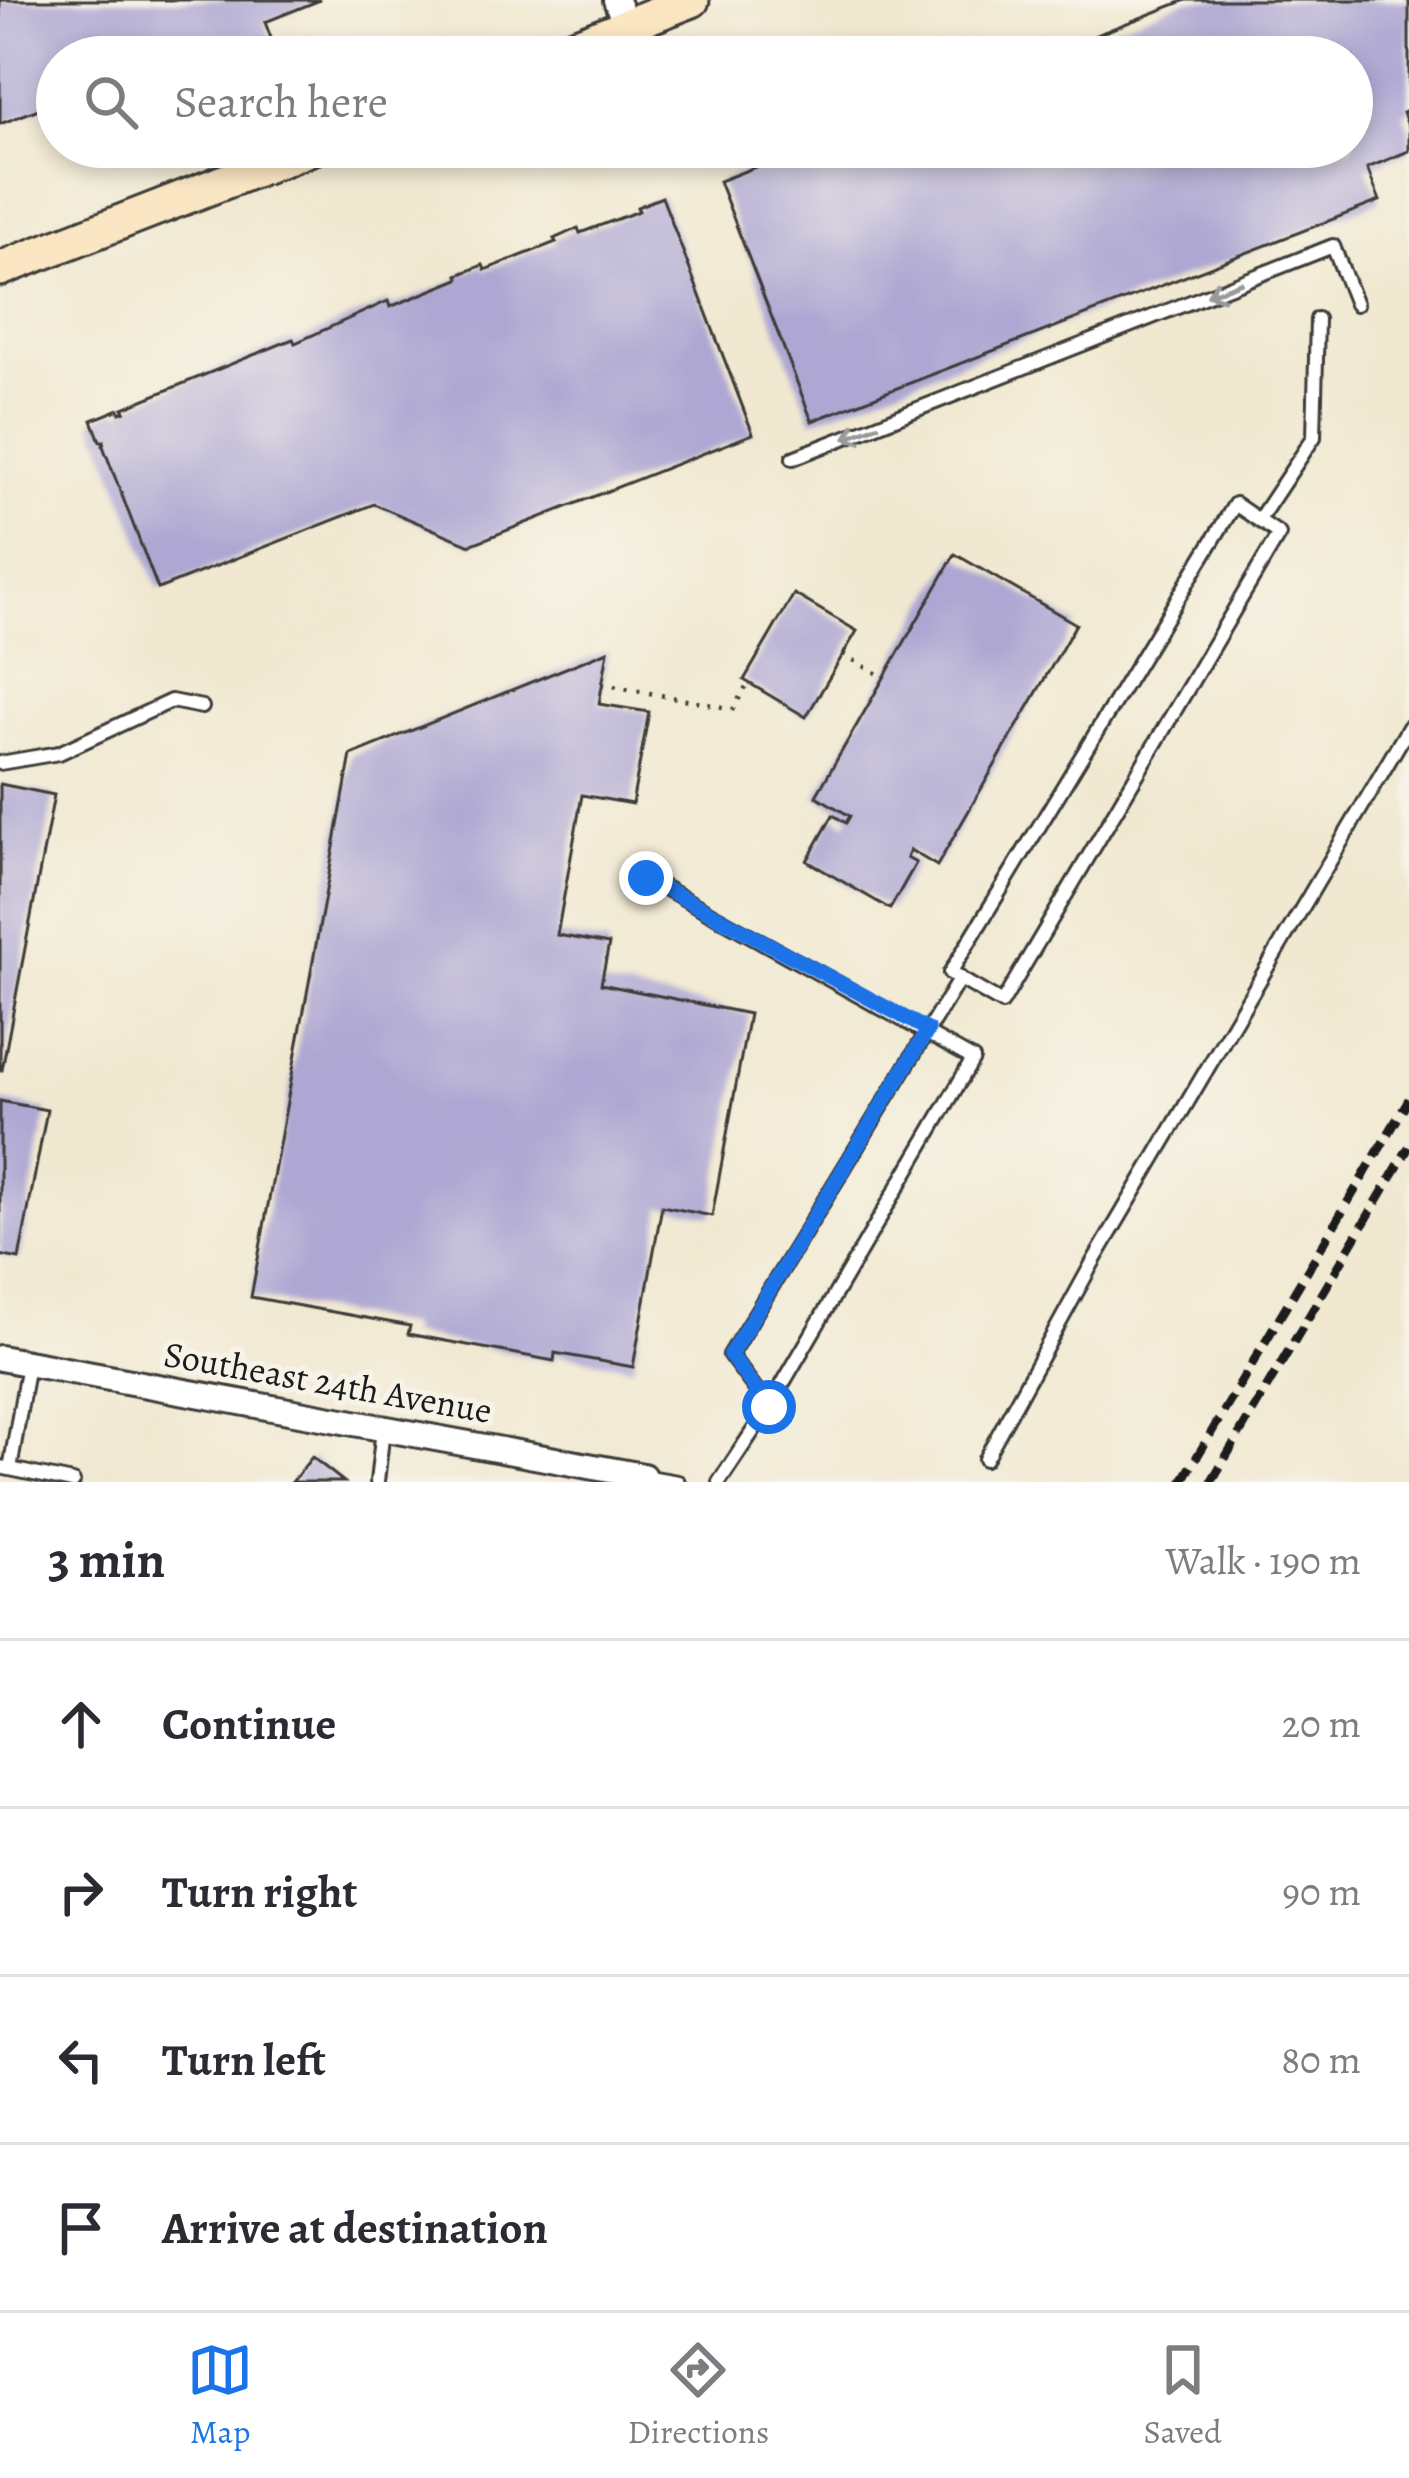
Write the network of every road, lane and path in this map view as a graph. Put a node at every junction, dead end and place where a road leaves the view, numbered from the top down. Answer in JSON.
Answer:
{"nodes":[{"id":1,"x":692,"y":0,"type":"edge"},
{"id":2,"x":621,"y":13,"type":"edge"},
{"id":3,"x":582,"y":36,"type":"edge"},
{"id":4,"x":260,"y":168,"type":"edge"},
{"id":5,"x":0,"y":269,"type":"edge"},
{"id":6,"x":1356,"y":304,"type":"dead end"},
{"id":7,"x":1317,"y":320,"type":"dead end"},
{"id":8,"x":793,"y":458,"type":"dead end"},
{"id":9,"x":1260,"y":518,"type":"junction"},
{"id":10,"x":843,"y":654,"type":"dead end"},
{"id":11,"x":883,"y":677,"type":"dead end"},
{"id":12,"x":748,"y":683,"type":"dead end"},
{"id":13,"x":602,"y":684,"type":"dead end"},
{"id":14,"x":202,"y":707,"type":"dead end"},
{"id":15,"x":1409,"y":727,"type":"edge"},
{"id":16,"x":0,"y":763,"type":"edge"},
{"id":17,"x":646,"y":878,"type":"dead end"},
{"id":18,"x":961,"y":978,"type":"junction"},
{"id":19,"x":928,"y":1030,"type":"junction"},
{"id":20,"x":0,"y":1358,"type":"edge"},
{"id":21,"x":28,"y":1363,"type":"junction"},
{"id":22,"x":769,"y":1407,"type":"junction"},
{"id":23,"x":383,"y":1429,"type":"junction"},
{"id":24,"x":985,"y":1459,"type":"dead end"},
{"id":25,"x":5,"y":1468,"type":"edge"},
{"id":26,"x":609,"y":1476,"type":"edge"},
{"id":27,"x":643,"y":1476,"type":"joint"},
{"id":28,"x":73,"y":1482,"type":"edge"},
{"id":29,"x":377,"y":1482,"type":"edge"},
{"id":30,"x":677,"y":1482,"type":"edge"},
{"id":31,"x":719,"y":1482,"type":"edge"}],
"edges":[{"from":1,"to":2,"type":"street"},
{"from":2,"to":3,"type":"street"},
{"from":4,"to":5,"type":"street"},
{"from":6,"to":8,"type":"lane","one_way":true},
{"from":7,"to":9,"type":"lane"},
{"from":9,"to":18,"type":"lane"},
{"from":9,"to":18,"type":"lane"},
{"from":10,"to":11,"type":"path"},
{"from":12,"to":13,"type":"path"},
{"from":14,"to":16,"type":"lane"},
{"from":15,"to":24,"type":"lane"},
{"from":17,"to":19,"type":"lane"},
{"from":18,"to":19,"type":"lane"},
{"from":19,"to":22,"type":"lane"},
{"from":19,"to":22,"type":"lane"},
{"from":20,"to":21,"type":"street","name":"Southeast 24th Avenue"},
{"from":21,"to":23,"type":"street","name":"Southeast 24th Avenue"},
{"from":21,"to":25,"type":"lane"},
{"from":22,"to":31,"type":"lane"},
{"from":23,"to":26,"type":"street","name":"Southeast 24th Avenue"},
{"from":23,"to":29,"type":"lane"},
{"from":25,"to":28,"type":"lane"},
{"from":26,"to":27,"type":"street","name":"Southeast 24th Avenue"},
{"from":27,"to":30,"type":"lane"}]}
